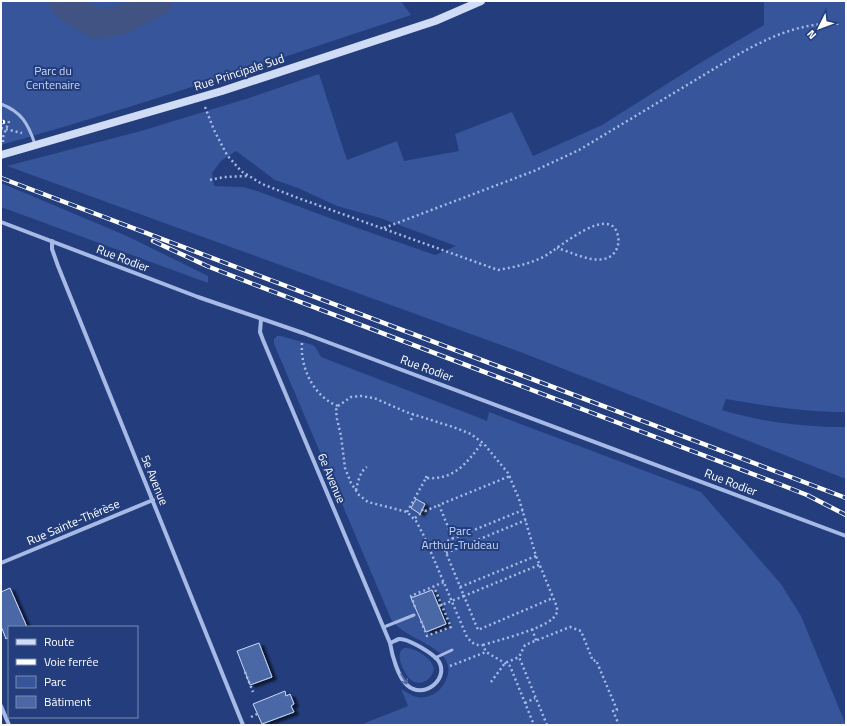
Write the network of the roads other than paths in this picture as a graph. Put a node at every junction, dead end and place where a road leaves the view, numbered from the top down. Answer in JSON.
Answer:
{"nodes":[{"id":1,"x":481,"y":1,"type":"edge"},
{"id":2,"x":1,"y":104,"type":"edge"},
{"id":3,"x":35,"y":144,"type":"junction"},
{"id":4,"x":1,"y":154,"type":"edge"},
{"id":5,"x":1,"y":222,"type":"edge"},
{"id":6,"x":52,"y":241,"type":"junction"},
{"id":7,"x":261,"y":319,"type":"junction"},
{"id":8,"x":153,"y":500,"type":"junction"},
{"id":9,"x":846,"y":536,"type":"edge"},
{"id":10,"x":1,"y":564,"type":"edge"},
{"id":11,"x":414,"y":615,"type":"dead end"},
{"id":12,"x":384,"y":627,"type":"junction"},
{"id":13,"x":390,"y":643,"type":"junction"},
{"id":14,"x":452,"y":650,"type":"dead end"},
{"id":15,"x":435,"y":658,"type":"junction"},
{"id":16,"x":1,"y":706,"type":"edge"},
{"id":17,"x":9,"y":725,"type":"edge"},
{"id":18,"x":243,"y":725,"type":"edge"}],
"edges":[{"from":1,"to":3,"type":"street","name":"Rue Principale Sud"},
{"from":2,"to":3,"type":"lane"},
{"from":3,"to":4,"type":"street","name":"Rue Principale Sud"},
{"from":5,"to":6,"type":"street","name":"Rue Rodier"},
{"from":6,"to":7,"type":"street","name":"Rue Rodier"},
{"from":6,"to":8,"type":"street","name":"5e Avenue"},
{"from":7,"to":9,"type":"street","name":"Rue Rodier"},
{"from":7,"to":12,"type":"street","name":"6e Avenue"},
{"from":8,"to":10,"type":"street","name":"Rue Sainte-Thérèse"},
{"from":8,"to":18,"type":"street","name":"5e Avenue"},
{"from":11,"to":12,"type":"lane"},
{"from":12,"to":13,"type":"street","name":"6e Avenue"},
{"from":13,"to":15,"type":"street"},
{"from":13,"to":15,"type":"street","name":"6e Avenue","one_way":true},
{"from":14,"to":15,"type":"lane"},
{"from":16,"to":17,"type":"street"}]}
